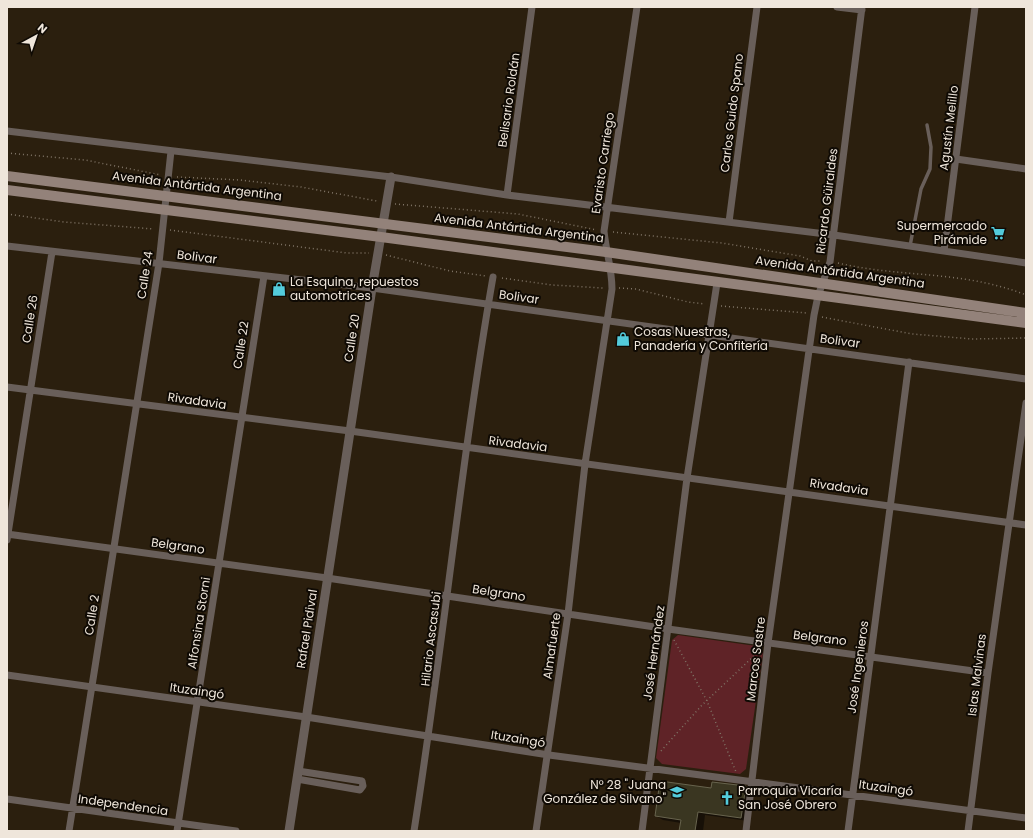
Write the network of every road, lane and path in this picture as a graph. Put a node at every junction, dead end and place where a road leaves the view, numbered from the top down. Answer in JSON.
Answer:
{"nodes":[{"id":1,"x":532,"y":7,"type":"edge"},
{"id":2,"x":637,"y":7,"type":"edge"},
{"id":3,"x":757,"y":7,"type":"edge"},
{"id":4,"x":837,"y":7,"type":"edge"},
{"id":5,"x":974,"y":7,"type":"edge"},
{"id":6,"x":862,"y":9,"type":"edge"},
{"id":7,"x":927,"y":125,"type":"dead end"},
{"id":8,"x":7,"y":131,"type":"edge"},
{"id":9,"x":171,"y":151,"type":"junction"},
{"id":10,"x":7,"y":153,"type":"edge"},
{"id":11,"x":956,"y":159,"type":"junction"},
{"id":12,"x":1026,"y":169,"type":"edge"},
{"id":13,"x":7,"y":176,"type":"edge"},
{"id":14,"x":168,"y":176,"type":"junction"},
{"id":15,"x":391,"y":177,"type":"junction"},
{"id":16,"x":7,"y":190,"type":"edge"},
{"id":17,"x":167,"y":195,"type":"junction"},
{"id":18,"x":507,"y":195,"type":"junction"},
{"id":19,"x":387,"y":203,"type":"junction"},
{"id":20,"x":608,"y":207,"type":"junction"},
{"id":21,"x":165,"y":210,"type":"junction"},
{"id":22,"x":7,"y":214,"type":"edge"},
{"id":23,"x":729,"y":222,"type":"junction"},
{"id":24,"x":383,"y":224,"type":"junction"},
{"id":25,"x":163,"y":230,"type":"junction"},
{"id":26,"x":604,"y":231,"type":"junction"},
{"id":27,"x":834,"y":235,"type":"junction"},
{"id":28,"x":381,"y":237,"type":"junction"},
{"id":29,"x":7,"y":246,"type":"edge"},
{"id":30,"x":910,"y":246,"type":"junction"},
{"id":31,"x":944,"y":251,"type":"junction"},
{"id":32,"x":52,"y":252,"type":"junction"},
{"id":33,"x":606,"y":252,"type":"junction"},
{"id":34,"x":378,"y":253,"type":"junction"},
{"id":35,"x":822,"y":261,"type":"dead end"},
{"id":36,"x":834,"y":262,"type":"dead end"},
{"id":37,"x":159,"y":263,"type":"junction"},
{"id":38,"x":1026,"y":263,"type":"edge"},
{"id":39,"x":612,"y":269,"type":"junction"},
{"id":40,"x":264,"y":276,"type":"junction"},
{"id":41,"x":494,"y":277,"type":"junction"},
{"id":42,"x":717,"y":283,"type":"junction"},
{"id":43,"x":823,"y":283,"type":"junction"},
{"id":44,"x":372,"y":288,"type":"junction"},
{"id":45,"x":612,"y":289,"type":"junction"},
{"id":46,"x":1026,"y":295,"type":"edge"},
{"id":47,"x":818,"y":296,"type":"junction"},
{"id":48,"x":489,"y":304,"type":"junction"},
{"id":49,"x":714,"y":305,"type":"junction"},
{"id":50,"x":1026,"y":312,"type":"edge"},
{"id":51,"x":805,"y":313,"type":"dead end"},
{"id":52,"x":821,"y":316,"type":"dead end"},
{"id":53,"x":608,"y":321,"type":"junction"},
{"id":54,"x":1026,"y":323,"type":"edge"},
{"id":55,"x":709,"y":335,"type":"junction"},
{"id":56,"x":1026,"y":338,"type":"edge"},
{"id":57,"x":810,"y":348,"type":"junction"},
{"id":58,"x":909,"y":362,"type":"junction"},
{"id":59,"x":1026,"y":379,"type":"edge"},
{"id":60,"x":7,"y":387,"type":"edge"},
{"id":61,"x":30,"y":390,"type":"junction"},
{"id":62,"x":136,"y":403,"type":"junction"},
{"id":63,"x":1026,"y":403,"type":"edge"},
{"id":64,"x":241,"y":418,"type":"junction"},
{"id":65,"x":350,"y":431,"type":"junction"},
{"id":66,"x":467,"y":449,"type":"junction"},
{"id":67,"x":585,"y":464,"type":"junction"},
{"id":68,"x":688,"y":478,"type":"junction"},
{"id":69,"x":790,"y":491,"type":"junction"},
{"id":70,"x":892,"y":506,"type":"junction"},
{"id":71,"x":1009,"y":522,"type":"junction"},
{"id":72,"x":1026,"y":525,"type":"edge"},
{"id":73,"x":7,"y":536,"type":"edge"},
{"id":74,"x":114,"y":548,"type":"junction"},
{"id":75,"x":219,"y":563,"type":"junction"},
{"id":76,"x":327,"y":578,"type":"junction"},
{"id":77,"x":447,"y":596,"type":"junction"},
{"id":78,"x":568,"y":614,"type":"junction"},
{"id":79,"x":668,"y":629,"type":"junction"},
{"id":80,"x":768,"y":643,"type":"junction"},
{"id":81,"x":871,"y":656,"type":"junction"},
{"id":82,"x":988,"y":672,"type":"junction"},
{"id":83,"x":7,"y":675,"type":"edge"},
{"id":84,"x":92,"y":686,"type":"junction"},
{"id":85,"x":707,"y":701,"type":"junction"},
{"id":86,"x":197,"y":703,"type":"junction"},
{"id":87,"x":306,"y":717,"type":"junction"},
{"id":88,"x":429,"y":736,"type":"junction"},
{"id":89,"x":661,"y":751,"type":"dead end"},
{"id":90,"x":549,"y":755,"type":"junction"},
{"id":91,"x":650,"y":768,"type":"junction"},
{"id":92,"x":297,"y":775,"type":"junction"},
{"id":93,"x":739,"y":780,"type":"junction"},
{"id":94,"x":752,"y":781,"type":"junction"},
{"id":95,"x":853,"y":795,"type":"junction"},
{"id":96,"x":7,"y":799,"type":"edge"},
{"id":97,"x":72,"y":809,"type":"junction"},
{"id":98,"x":971,"y":811,"type":"junction"},
{"id":99,"x":1026,"y":818,"type":"edge"},
{"id":100,"x":178,"y":828,"type":"edge"},
{"id":101,"x":69,"y":831,"type":"edge"},
{"id":102,"x":236,"y":831,"type":"edge"},
{"id":103,"x":289,"y":831,"type":"edge"},
{"id":104,"x":414,"y":831,"type":"edge"},
{"id":105,"x":536,"y":831,"type":"edge"},
{"id":106,"x":642,"y":831,"type":"edge"},
{"id":107,"x":746,"y":831,"type":"edge"},
{"id":108,"x":848,"y":831,"type":"edge"},
{"id":109,"x":968,"y":831,"type":"edge"}],
"edges":[{"from":1,"to":18,"type":"street","name":"Belisario Roldán"},
{"from":2,"to":20,"type":"street","name":"Evaristo Carriego"},
{"from":3,"to":23,"type":"street","name":"Carlos Guido Spano"},
{"from":4,"to":6,"type":"street"},
{"from":5,"to":11,"type":"street","name":"Agustín Melillo"},
{"from":6,"to":27,"type":"street","name":"Ricardo Güiraldes"},
{"from":7,"to":30,"type":"lane"},
{"from":8,"to":9,"type":"street"},
{"from":9,"to":14,"type":"street","name":"Calle 24"},
{"from":9,"to":15,"type":"street"},
{"from":10,"to":14,"type":"path"},
{"from":11,"to":12,"type":"street"},
{"from":11,"to":31,"type":"street","name":"Agustín Melillo"},
{"from":13,"to":17,"type":"main road","name":"Avenida Antártida Argentina"},
{"from":14,"to":17,"type":"street","name":"Calle 24"},
{"from":14,"to":19,"type":"path"},
{"from":15,"to":18,"type":"street"},
{"from":15,"to":19,"type":"street","name":"Calle 20"},
{"from":16,"to":21,"type":"main road"},
{"from":17,"to":21,"type":"street","name":"Calle 24"},
{"from":17,"to":24,"type":"main road","name":"Avenida Antártida Argentina"},
{"from":18,"to":20,"type":"street"},
{"from":19,"to":24,"type":"street","name":"Calle 20"},
{"from":19,"to":26,"type":"path"},
{"from":20,"to":23,"type":"street"},
{"from":20,"to":26,"type":"street","name":"Evaristo Carriego"},
{"from":21,"to":25,"type":"street","name":"Calle 24"},
{"from":21,"to":28,"type":"main road"},
{"from":22,"to":25,"type":"path"},
{"from":23,"to":27,"type":"street"},
{"from":24,"to":28,"type":"street","name":"Calle 20"},
{"from":24,"to":33,"type":"main road","name":"Avenida Antártida Argentina"},
{"from":25,"to":34,"type":"path"},
{"from":25,"to":37,"type":"street","name":"Calle 24"},
{"from":26,"to":33,"type":"street","name":"Evaristo Carriego"},
{"from":26,"to":35,"type":"path"},
{"from":27,"to":30,"type":"street"},
{"from":27,"to":43,"type":"street","name":"Ricardo Güiraldes"},
{"from":28,"to":34,"type":"street","name":"Calle 20"},
{"from":28,"to":39,"type":"main road"},
{"from":29,"to":32,"type":"street","name":"Bolivar"},
{"from":30,"to":31,"type":"street"},
{"from":31,"to":38,"type":"street"},
{"from":32,"to":37,"type":"street","name":"Bolivar"},
{"from":32,"to":61,"type":"street","name":"Calle 26"},
{"from":33,"to":39,"type":"street","name":"Evaristo Carriego"},
{"from":33,"to":43,"type":"main road","name":"Avenida Antártida Argentina"},
{"from":34,"to":41,"type":"path"},
{"from":34,"to":44,"type":"street","name":"Calle 20"},
{"from":36,"to":46,"type":"path"},
{"from":37,"to":40,"type":"street","name":"Bolivar"},
{"from":37,"to":62,"type":"street","name":"Calle 24"},
{"from":39,"to":42,"type":"main road"},
{"from":39,"to":45,"type":"street","name":"Evaristo Carriego"},
{"from":40,"to":44,"type":"street","name":"Bolivar"},
{"from":40,"to":64,"type":"street","name":"Calle 22"},
{"from":41,"to":45,"type":"path"},
{"from":41,"to":48,"type":"street"},
{"from":42,"to":47,"type":"main road"},
{"from":42,"to":49,"type":"street"},
{"from":43,"to":47,"type":"street","name":"Ricardo Güiraldes"},
{"from":43,"to":50,"type":"main road","name":"Avenida Antártida Argentina"},
{"from":44,"to":48,"type":"street","name":"Bolivar"},
{"from":44,"to":65,"type":"street","name":"Calle 20"},
{"from":45,"to":49,"type":"path"},
{"from":45,"to":53,"type":"street","name":"Evaristo Carriego"},
{"from":47,"to":54,"type":"main road"},
{"from":47,"to":57,"type":"street","name":"Ricardo Güiraldes"},
{"from":48,"to":53,"type":"street","name":"Bolivar"},
{"from":48,"to":66,"type":"street"},
{"from":49,"to":51,"type":"path"},
{"from":49,"to":55,"type":"street"},
{"from":52,"to":56,"type":"path"},
{"from":53,"to":55,"type":"street","name":"Bolivar"},
{"from":53,"to":67,"type":"street","name":"Evaristo Carriego"},
{"from":55,"to":57,"type":"street","name":"Bolivar"},
{"from":55,"to":68,"type":"street"},
{"from":57,"to":58,"type":"street","name":"Bolivar"},
{"from":57,"to":69,"type":"street","name":"Ricardo Güiraldes"},
{"from":58,"to":59,"type":"street","name":"Bolivar"},
{"from":58,"to":70,"type":"street"},
{"from":60,"to":61,"type":"street","name":"Rivadavia"},
{"from":61,"to":62,"type":"street","name":"Rivadavia"},
{"from":61,"to":73,"type":"street","name":"Calle 26"},
{"from":62,"to":64,"type":"street","name":"Rivadavia"},
{"from":62,"to":74,"type":"street","name":"Calle 2"},
{"from":63,"to":71,"type":"street","name":"Islas Malvinas"},
{"from":64,"to":65,"type":"street","name":"Rivadavia"},
{"from":64,"to":75,"type":"street","name":"Alfonsina Storni"},
{"from":65,"to":66,"type":"street","name":"Rivadavia"},
{"from":65,"to":76,"type":"street","name":"Rafael Pidival"},
{"from":66,"to":67,"type":"street","name":"Rivadavia"},
{"from":66,"to":77,"type":"street","name":"Hilario Ascasubi"},
{"from":67,"to":68,"type":"street","name":"Rivadavia"},
{"from":67,"to":78,"type":"street","name":"Almafuerte"},
{"from":68,"to":69,"type":"street","name":"Rivadavia"},
{"from":68,"to":79,"type":"street","name":"José Hernández"},
{"from":69,"to":70,"type":"street","name":"Rivadavia"},
{"from":69,"to":80,"type":"street","name":"Marcos Sastre"},
{"from":70,"to":71,"type":"street","name":"Rivadavia"},
{"from":70,"to":81,"type":"street","name":"José Ingenieros"},
{"from":71,"to":72,"type":"street","name":"Rivadavia"},
{"from":71,"to":82,"type":"street","name":"Islas Malvinas"},
{"from":73,"to":74,"type":"street","name":"Belgrano"},
{"from":74,"to":75,"type":"street","name":"Belgrano"},
{"from":74,"to":84,"type":"street","name":"Calle 2"},
{"from":75,"to":76,"type":"street","name":"Belgrano"},
{"from":75,"to":86,"type":"street","name":"Alfonsina Storni"},
{"from":76,"to":77,"type":"street","name":"Belgrano"},
{"from":76,"to":87,"type":"street","name":"Rafael Pidival"},
{"from":77,"to":78,"type":"street","name":"Belgrano"},
{"from":77,"to":88,"type":"street","name":"Hilario Ascasubi"},
{"from":78,"to":79,"type":"street","name":"Belgrano"},
{"from":78,"to":90,"type":"street","name":"Almafuerte"},
{"from":79,"to":80,"type":"street","name":"Belgrano"},
{"from":79,"to":85,"type":"path"},
{"from":79,"to":91,"type":"street","name":"José Hernández"},
{"from":80,"to":81,"type":"street","name":"Belgrano"},
{"from":80,"to":85,"type":"path"},
{"from":80,"to":94,"type":"street","name":"Marcos Sastre"},
{"from":81,"to":82,"type":"street","name":"Belgrano"},
{"from":81,"to":95,"type":"street","name":"José Ingenieros"},
{"from":82,"to":98,"type":"street","name":"Islas Malvinas"},
{"from":83,"to":84,"type":"street","name":"Ituzaingó"},
{"from":84,"to":86,"type":"street","name":"Ituzaingó"},
{"from":84,"to":97,"type":"street","name":"Calle 2"},
{"from":85,"to":89,"type":"path"},
{"from":85,"to":93,"type":"path"},
{"from":86,"to":87,"type":"street","name":"Ituzaingó"},
{"from":86,"to":100,"type":"street","name":"Alfonsina Storni"},
{"from":87,"to":88,"type":"street","name":"Ituzaingó"},
{"from":87,"to":92,"type":"street","name":"Rafael Pidival"},
{"from":88,"to":90,"type":"street","name":"Ituzaingó"},
{"from":88,"to":104,"type":"street","name":"Hilario Ascasubi"},
{"from":90,"to":91,"type":"street","name":"Ituzaingó"},
{"from":90,"to":105,"type":"street","name":"Almafuerte"},
{"from":91,"to":93,"type":"street","name":"Ituzaingó"},
{"from":91,"to":106,"type":"street","name":"José Hernández"},
{"from":92,"to":92,"type":"street"},
{"from":92,"to":103,"type":"street","name":"Rafael Pidival"},
{"from":93,"to":94,"type":"street","name":"Ituzaingó"},
{"from":94,"to":95,"type":"street","name":"Ituzaingó"},
{"from":94,"to":107,"type":"street","name":"Marcos Sastre"},
{"from":95,"to":98,"type":"street","name":"Ituzaingó"},
{"from":95,"to":108,"type":"street","name":"José Ingenieros"},
{"from":96,"to":97,"type":"street","name":"Independencia"},
{"from":97,"to":100,"type":"street","name":"Independencia"},
{"from":97,"to":101,"type":"street","name":"Calle 2"},
{"from":98,"to":99,"type":"street","name":"Ituzaingó"},
{"from":98,"to":109,"type":"street","name":"Islas Malvinas"},
{"from":100,"to":102,"type":"street","name":"Independencia"}]}
